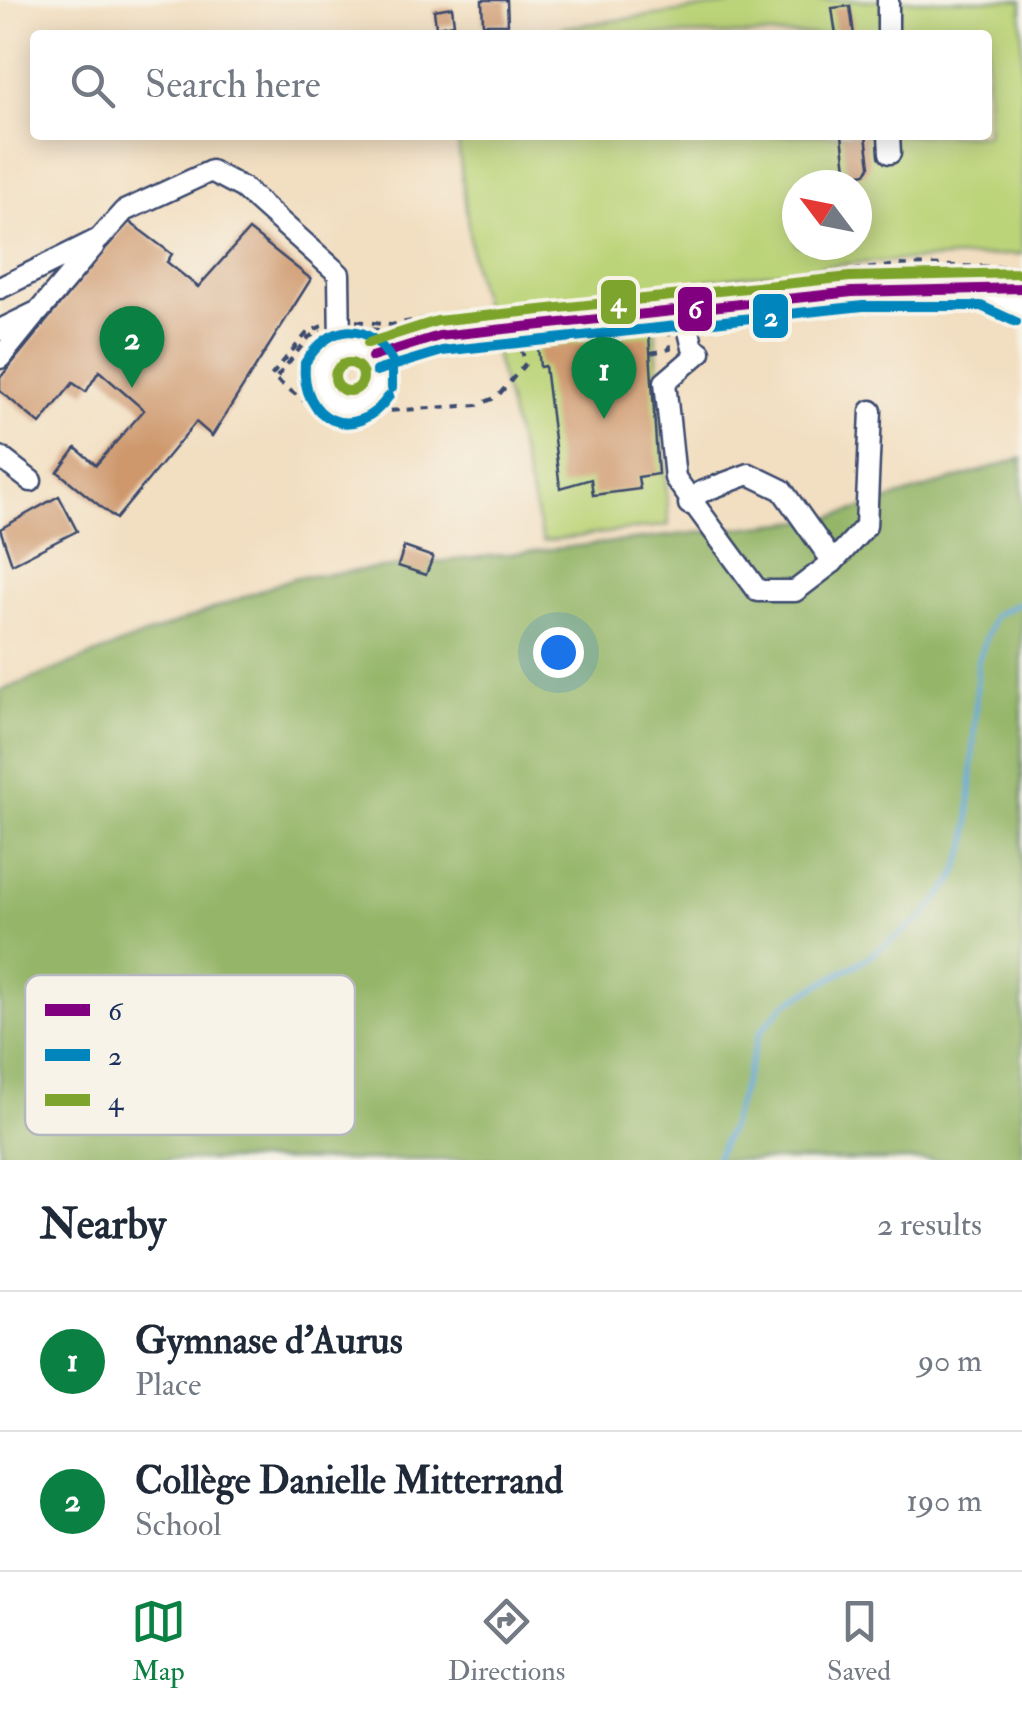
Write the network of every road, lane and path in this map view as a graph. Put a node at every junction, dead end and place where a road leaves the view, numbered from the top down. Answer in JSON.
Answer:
{"nodes":[{"id":1,"x":888,"y":0,"type":"edge"},
{"id":2,"x":888,"y":30,"type":"edge"},
{"id":3,"x":99,"y":239,"type":"junction"},
{"id":4,"x":0,"y":288,"type":"edge"},
{"id":5,"x":1022,"y":288,"type":"edge"},
{"id":6,"x":984,"y":290,"type":"junction"},
{"id":7,"x":1022,"y":308,"type":"edge"},
{"id":8,"x":39,"y":310,"type":"junction"},
{"id":9,"x":684,"y":310,"type":"junction"},
{"id":10,"x":0,"y":330,"type":"edge"},
{"id":11,"x":520,"y":346,"type":"dead end"},
{"id":12,"x":340,"y":347,"type":"junction"},
{"id":13,"x":372,"y":356,"type":"junction"},
{"id":14,"x":0,"y":358,"type":"edge"},
{"id":15,"x":271,"y":376,"type":"dead end"},
{"id":16,"x":871,"y":411,"type":"dead end"},
{"id":17,"x":0,"y":456,"type":"edge"},
{"id":18,"x":31,"y":481,"type":"dead end"},
{"id":19,"x":695,"y":498,"type":"junction"},
{"id":20,"x":833,"y":562,"type":"junction"}],
"edges":[{"from":1,"to":2,"type":"street"},
{"from":3,"to":4,"type":"street"},
{"from":3,"to":8,"type":"street"},
{"from":3,"to":12,"type":"street"},
{"from":5,"to":6,"type":"street"},
{"from":6,"to":7,"type":"street"},
{"from":6,"to":9,"type":"street"},
{"from":8,"to":10,"type":"street"},
{"from":8,"to":14,"type":"street"},
{"from":9,"to":13,"type":"street"},
{"from":9,"to":19,"type":"street"},
{"from":11,"to":15,"type":"path"},
{"from":12,"to":13,"type":"street"},
{"from":12,"to":13,"type":"street"},
{"from":16,"to":20,"type":"street"},
{"from":17,"to":18,"type":"street"},
{"from":19,"to":20,"type":"street"},
{"from":19,"to":20,"type":"street"}]}
